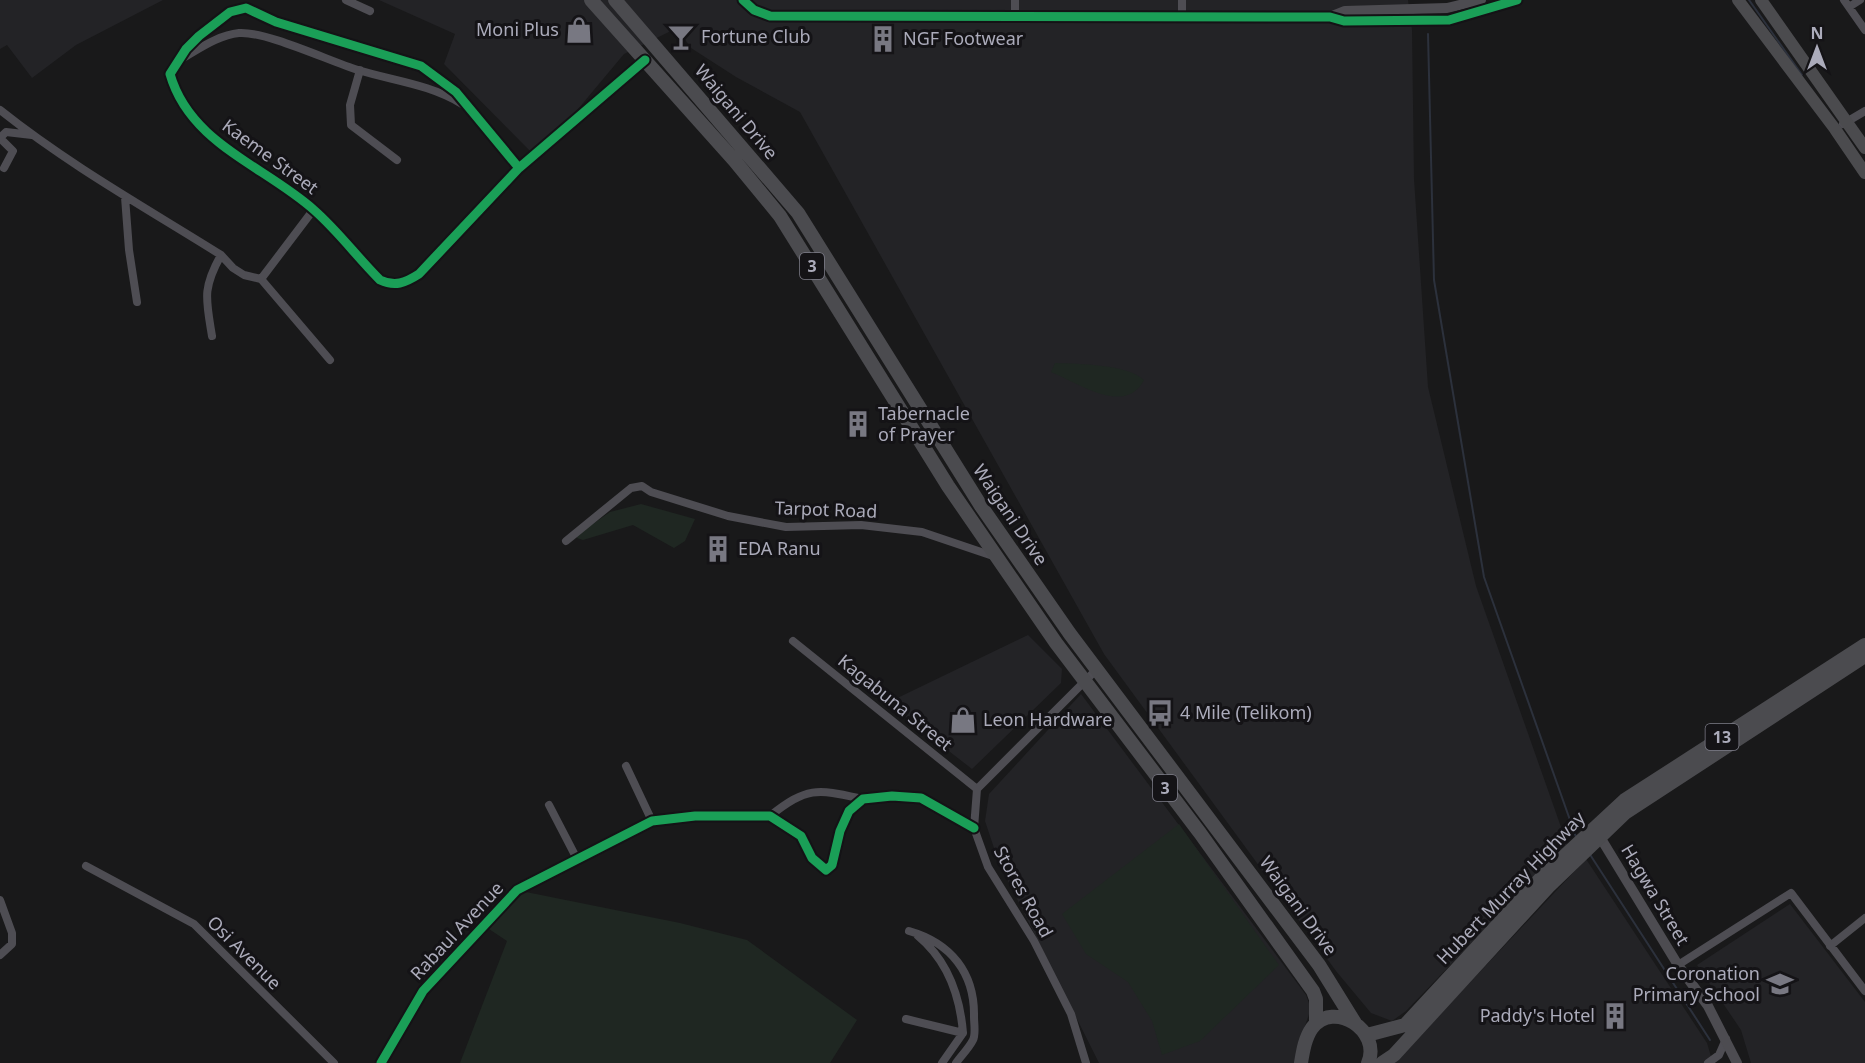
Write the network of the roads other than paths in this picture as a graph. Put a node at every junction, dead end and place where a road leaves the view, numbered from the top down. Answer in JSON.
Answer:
{"nodes":[{"id":1,"x":346,"y":0,"type":"edge"},
{"id":2,"x":591,"y":0,"type":"edge"},
{"id":3,"x":598,"y":0,"type":"edge"},
{"id":4,"x":615,"y":0,"type":"edge"},
{"id":5,"x":743,"y":0,"type":"edge"},
{"id":6,"x":1015,"y":0,"type":"edge"},
{"id":7,"x":1182,"y":0,"type":"edge"},
{"id":8,"x":1481,"y":0,"type":"edge"},
{"id":9,"x":1517,"y":0,"type":"edge"},
{"id":10,"x":1738,"y":0,"type":"edge"},
{"id":11,"x":1761,"y":0,"type":"edge"},
{"id":12,"x":1860,"y":0,"type":"edge"},
{"id":13,"x":1847,"y":4,"type":"edge"},
{"id":14,"x":370,"y":11,"type":"dead end"},
{"id":15,"x":1015,"y":15,"type":"junction"},
{"id":16,"x":1182,"y":16,"type":"junction"},
{"id":17,"x":1330,"y":17,"type":"junction"},
{"id":18,"x":608,"y":19,"type":"junction"},
{"id":19,"x":1865,"y":30,"type":"edge"},
{"id":20,"x":179,"y":60,"type":"junction"},
{"id":21,"x":645,"y":60,"type":"junction"},
{"id":22,"x":360,"y":70,"type":"junction"},
{"id":23,"x":694,"y":88,"type":"junction"},
{"id":24,"x":466,"y":106,"type":"junction"},
{"id":25,"x":0,"y":110,"type":"edge"},
{"id":26,"x":1865,"y":111,"type":"edge"},
{"id":27,"x":1847,"y":122,"type":"junction"},
{"id":28,"x":1835,"y":129,"type":"junction"},
{"id":29,"x":32,"y":135,"type":"junction"},
{"id":30,"x":1865,"y":148,"type":"edge"},
{"id":31,"x":397,"y":160,"type":"dead end"},
{"id":32,"x":734,"y":160,"type":"junction"},
{"id":33,"x":758,"y":166,"type":"junction"},
{"id":34,"x":4,"y":168,"type":"dead end"},
{"id":35,"x":519,"y":168,"type":"junction"},
{"id":36,"x":1865,"y":173,"type":"edge"},
{"id":37,"x":124,"y":197,"type":"junction"},
{"id":38,"x":314,"y":209,"type":"junction"},
{"id":39,"x":793,"y":237,"type":"junction"},
{"id":40,"x":221,"y":255,"type":"junction"},
{"id":41,"x":261,"y":279,"type":"junction"},
{"id":42,"x":137,"y":302,"type":"dead end"},
{"id":43,"x":212,"y":336,"type":"dead end"},
{"id":44,"x":330,"y":360,"type":"dead end"},
{"id":45,"x":940,"y":440,"type":"junction"},
{"id":46,"x":979,"y":531,"type":"junction"},
{"id":47,"x":566,"y":541,"type":"dead end"},
{"id":48,"x":998,"y":558,"type":"junction"},
{"id":49,"x":793,"y":641,"type":"dead end"},
{"id":50,"x":1865,"y":645,"type":"edge"},
{"id":51,"x":1865,"y":656,"type":"edge"},
{"id":52,"x":1097,"y":669,"type":"junction"},
{"id":53,"x":1083,"y":682,"type":"junction"},
{"id":54,"x":626,"y":766,"type":"dead end"},
{"id":55,"x":977,"y":789,"type":"junction"},
{"id":56,"x":863,"y":799,"type":"junction"},
{"id":57,"x":549,"y":805,"type":"dead end"},
{"id":58,"x":770,"y":816,"type":"junction"},
{"id":59,"x":652,"y":821,"type":"junction"},
{"id":60,"x":974,"y":828,"type":"junction"},
{"id":61,"x":1592,"y":838,"type":"junction"},
{"id":62,"x":1574,"y":854,"type":"junction"},
{"id":63,"x":577,"y":859,"type":"junction"},
{"id":64,"x":86,"y":866,"type":"dead end"},
{"id":65,"x":0,"y":900,"type":"edge"},
{"id":66,"x":1865,"y":918,"type":"edge"},
{"id":67,"x":1830,"y":945,"type":"junction"},
{"id":68,"x":0,"y":955,"type":"edge"},
{"id":69,"x":1678,"y":965,"type":"junction"},
{"id":70,"x":1865,"y":991,"type":"edge"},
{"id":71,"x":906,"y":1019,"type":"dead end"},
{"id":72,"x":1316,"y":1023,"type":"junction"},
{"id":73,"x":1355,"y":1023,"type":"junction"},
{"id":74,"x":963,"y":1033,"type":"junction"},
{"id":75,"x":1367,"y":1035,"type":"junction"},
{"id":76,"x":1726,"y":1038,"type":"junction"},
{"id":77,"x":1709,"y":1062,"type":"edge"},
{"id":78,"x":334,"y":1063,"type":"edge"},
{"id":79,"x":381,"y":1063,"type":"edge"},
{"id":80,"x":942,"y":1063,"type":"edge"},
{"id":81,"x":956,"y":1063,"type":"edge"},
{"id":82,"x":1086,"y":1063,"type":"edge"},
{"id":83,"x":1301,"y":1063,"type":"edge"},
{"id":84,"x":1368,"y":1063,"type":"edge"},
{"id":85,"x":1382,"y":1063,"type":"edge"},
{"id":86,"x":1737,"y":1063,"type":"edge"}],
"edges":[{"from":1,"to":14,"type":"street"},
{"from":2,"to":18,"type":"highway","name":"Waigani Drive","number":"3"},
{"from":3,"to":18,"type":"highway"},
{"from":4,"to":23,"type":"highway","name":"Waigani Drive","number":"3"},
{"from":5,"to":15,"type":"street"},
{"from":6,"to":15,"type":"street"},
{"from":7,"to":16,"type":"street"},
{"from":8,"to":17,"type":"street"},
{"from":9,"to":17,"type":"street"},
{"from":10,"to":28,"type":"main road"},
{"from":11,"to":27,"type":"main road"},
{"from":12,"to":13,"type":"street"},
{"from":13,"to":19,"type":"street"},
{"from":15,"to":16,"type":"street"},
{"from":16,"to":17,"type":"street"},
{"from":18,"to":21,"type":"highway","name":"Waigani Drive","number":"3"},
{"from":20,"to":22,"type":"street"},
{"from":20,"to":24,"type":"street"},
{"from":20,"to":38,"type":"street","name":"Kaeme Street"},
{"from":21,"to":32,"type":"highway","name":"Waigani Drive","number":"3"},
{"from":21,"to":35,"type":"street"},
{"from":22,"to":24,"type":"street"},
{"from":22,"to":31,"type":"street"},
{"from":23,"to":32,"type":"highway"},
{"from":23,"to":33,"type":"highway","name":"Waigani Drive","number":"3"},
{"from":24,"to":35,"type":"street"},
{"from":25,"to":29,"type":"street"},
{"from":26,"to":27,"type":"street"},
{"from":27,"to":28,"type":"street"},
{"from":27,"to":30,"type":"main road"},
{"from":28,"to":36,"type":"main road"},
{"from":29,"to":34,"type":"street"},
{"from":29,"to":37,"type":"street"},
{"from":32,"to":39,"type":"highway","name":"Waigani Drive","number":"3"},
{"from":33,"to":39,"type":"highway"},
{"from":33,"to":45,"type":"highway","name":"Waigani Drive","number":"3"},
{"from":35,"to":38,"type":"street","name":"Kaeme Street"},
{"from":37,"to":40,"type":"street"},
{"from":37,"to":42,"type":"street"},
{"from":38,"to":41,"type":"street"},
{"from":39,"to":46,"type":"highway","name":"Waigani Drive","number":"3"},
{"from":40,"to":41,"type":"street"},
{"from":40,"to":43,"type":"street"},
{"from":41,"to":44,"type":"street"},
{"from":45,"to":46,"type":"highway"},
{"from":45,"to":52,"type":"highway","name":"Waigani Drive","number":"3"},
{"from":46,"to":48,"type":"highway","name":"Waigani Drive","number":"3"},
{"from":47,"to":48,"type":"street","name":"Tarpot Road"},
{"from":48,"to":53,"type":"highway","name":"Waigani Drive","number":"3"},
{"from":49,"to":55,"type":"street","name":"Kagabuna Street"},
{"from":50,"to":61,"type":"highway","name":"Hubert Murray Highway","number":"13"},
{"from":51,"to":61,"type":"highway","name":"Hubert Murray Highway","number":"13"},
{"from":52,"to":53,"type":"street"},
{"from":52,"to":73,"type":"highway","name":"Waigani Drive","number":"3"},
{"from":53,"to":55,"type":"street"},
{"from":53,"to":72,"type":"highway","name":"Waigani Drive","number":"3"},
{"from":54,"to":59,"type":"street"},
{"from":55,"to":60,"type":"street","name":"Stores Road"},
{"from":56,"to":58,"type":"street"},
{"from":56,"to":58,"type":"street"},
{"from":56,"to":60,"type":"street"},
{"from":57,"to":63,"type":"street"},
{"from":58,"to":59,"type":"street"},
{"from":59,"to":63,"type":"street","name":"Rabaul Avenue"},
{"from":60,"to":82,"type":"street","name":"Stores Road"},
{"from":61,"to":62,"type":"highway","name":"Hubert Murray Highway","number":"13"},
{"from":61,"to":69,"type":"street","name":"Hagwa Street"},
{"from":62,"to":75,"type":"highway","name":"Hubert Murray Highway","number":"13"},
{"from":62,"to":85,"type":"highway","name":"Hubert Murray Highway","number":"13"},
{"from":63,"to":79,"type":"street","name":"Rabaul Avenue"},
{"from":64,"to":78,"type":"street","name":"Osi Avenue"},
{"from":65,"to":68,"type":"street"},
{"from":66,"to":67,"type":"street"},
{"from":67,"to":69,"type":"street"},
{"from":67,"to":70,"type":"street"},
{"from":69,"to":76,"type":"street","name":"Hagwa Street"},
{"from":71,"to":74,"type":"street"},
{"from":72,"to":73,"type":"highway"},
{"from":72,"to":83,"type":"highway"},
{"from":73,"to":75,"type":"highway","name":"Waigani Drive"},
{"from":74,"to":80,"type":"street"},
{"from":74,"to":81,"type":"street"},
{"from":75,"to":84,"type":"highway"},
{"from":76,"to":77,"type":"street"},
{"from":76,"to":86,"type":"street","name":"Hagwa Street"}]}
